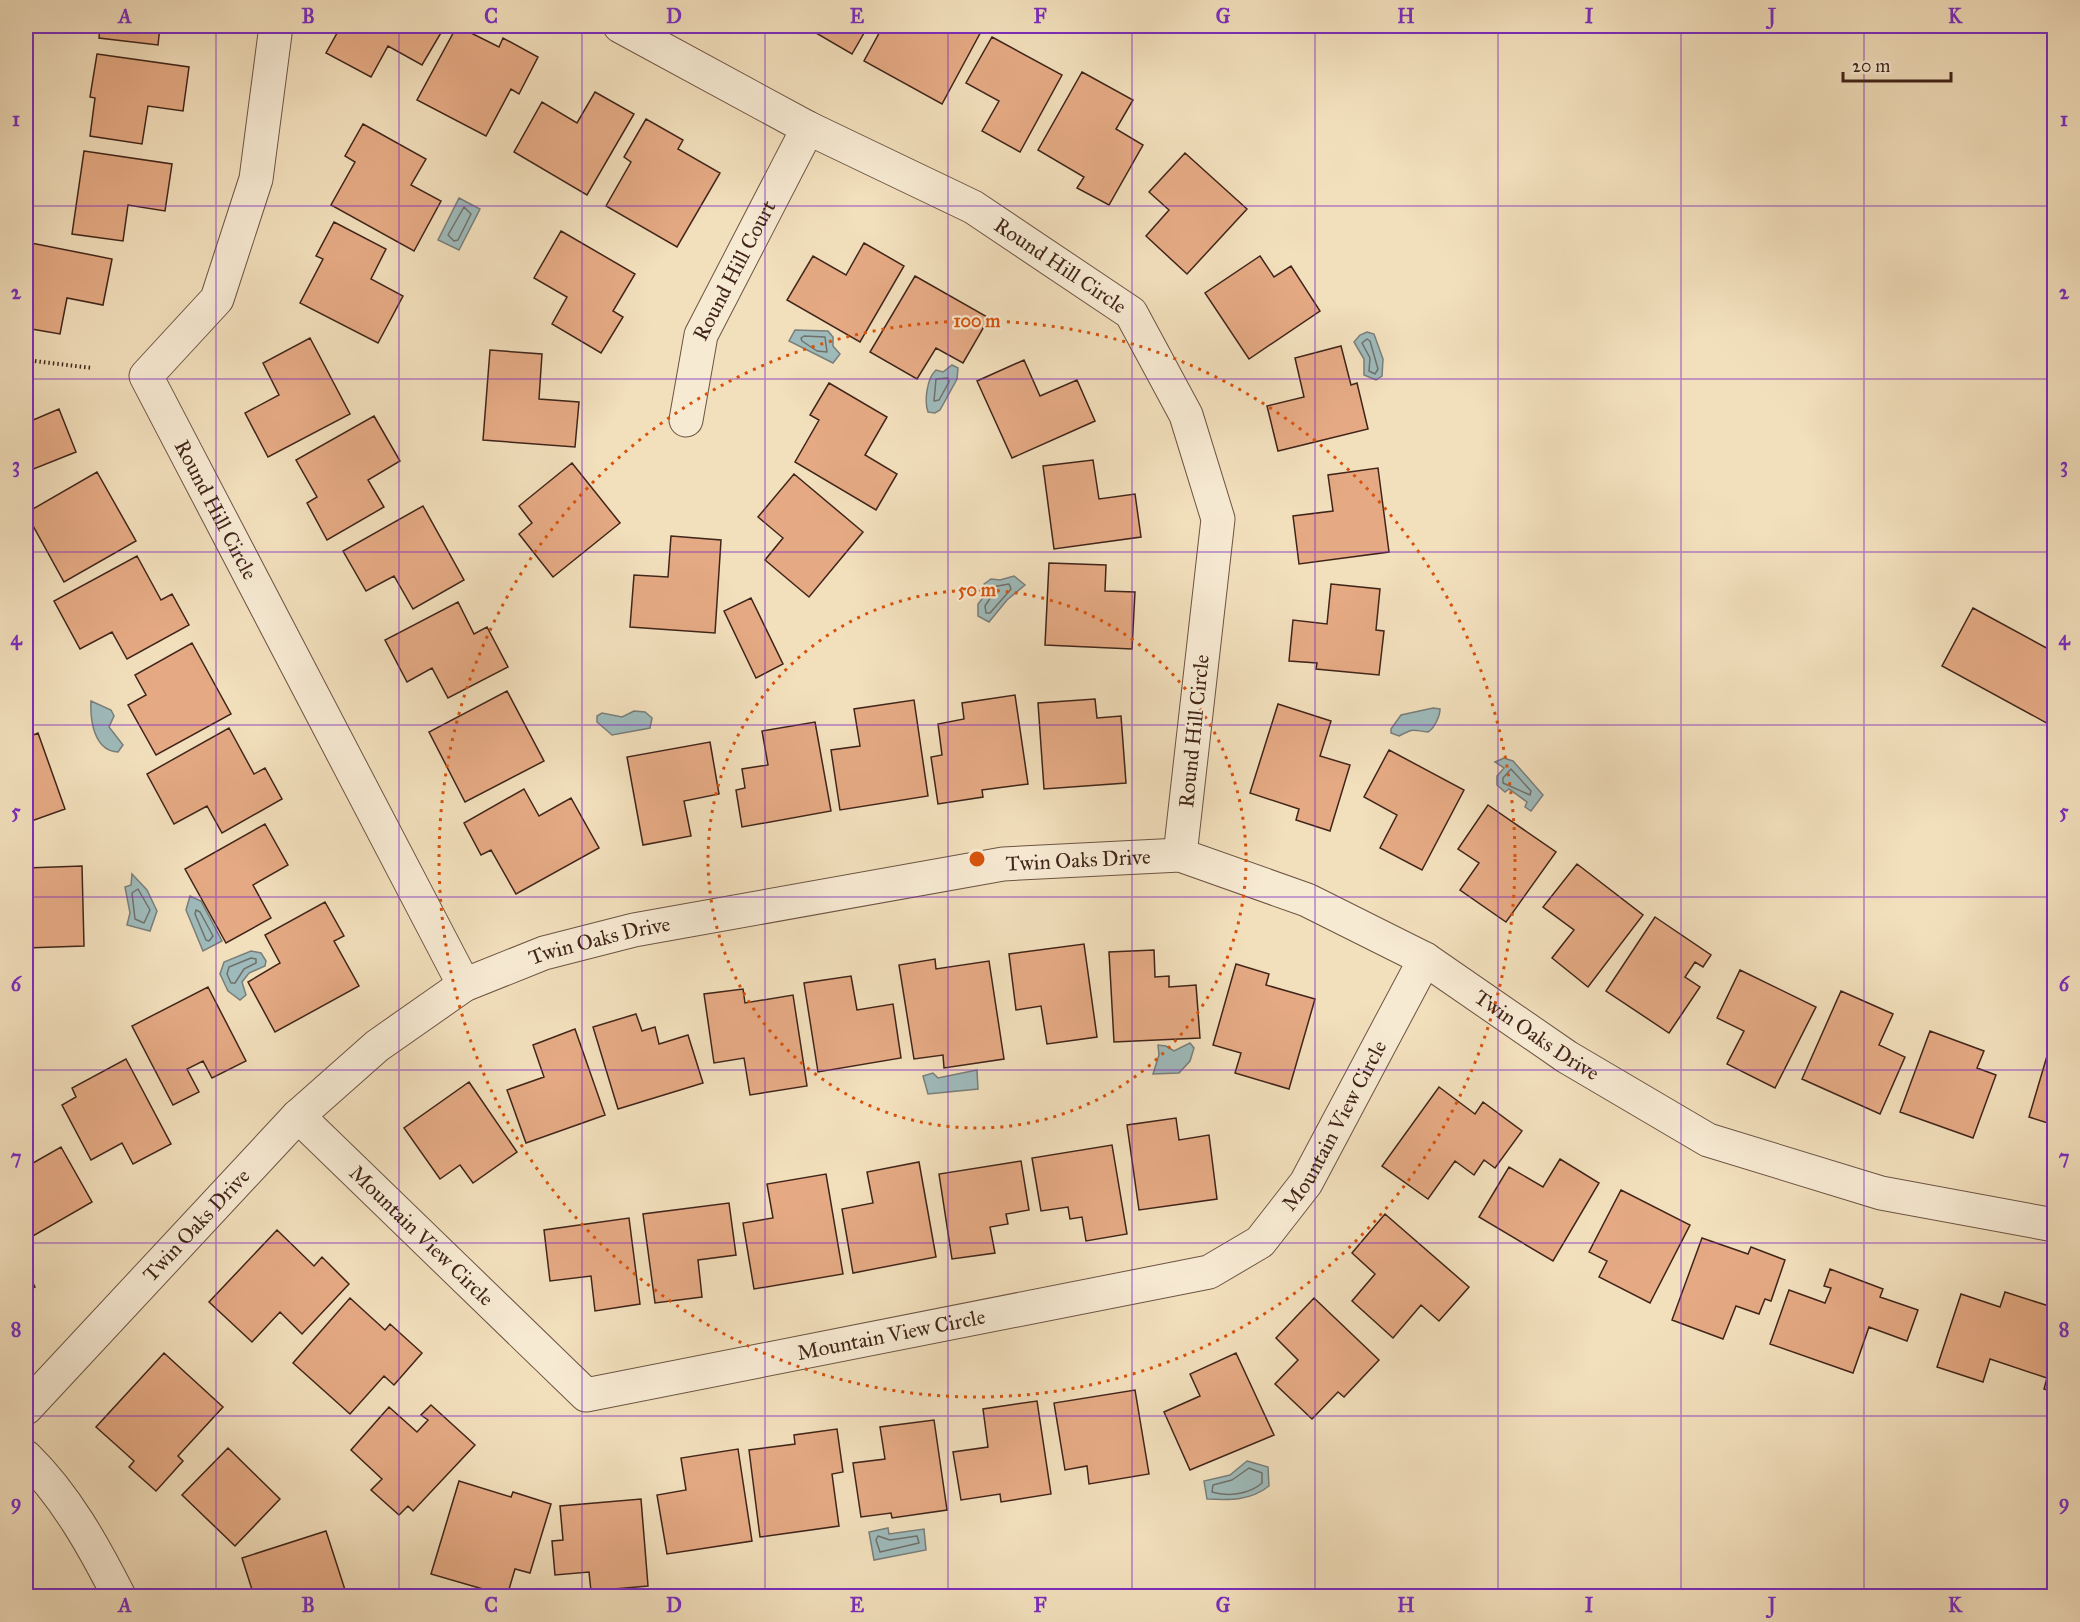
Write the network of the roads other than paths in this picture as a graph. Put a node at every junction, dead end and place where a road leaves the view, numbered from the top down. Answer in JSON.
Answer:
{"nodes":[{"id":1,"x":276,"y":26,"type":"edge"},
{"id":2,"x":620,"y":26,"type":"edge"},
{"id":3,"x":808,"y":128,"type":"junction"},
{"id":4,"x":686,"y":420,"type":"dead end"},
{"id":5,"x":1180,"y":855,"type":"junction"},
{"id":6,"x":1425,"y":958,"type":"junction"},
{"id":7,"x":464,"y":986,"type":"junction"},
{"id":8,"x":298,"y":1116,"type":"junction"},
{"id":9,"x":2055,"y":1225,"type":"edge"},
{"id":10,"x":26,"y":1408,"type":"edge"},
{"id":11,"x":26,"y":1456,"type":"edge"},
{"id":12,"x":119,"y":1596,"type":"edge"}],
"edges":[{"from":1,"to":7,"type":"street","name":"Round Hill Circle"},
{"from":2,"to":3,"type":"street","name":"Round Hill Circle"},
{"from":3,"to":4,"type":"street","name":"Round Hill Court"},
{"from":3,"to":5,"type":"street","name":"Round Hill Circle"},
{"from":5,"to":6,"type":"street","name":"Twin Oaks Drive"},
{"from":5,"to":7,"type":"street","name":"Twin Oaks Drive"},
{"from":6,"to":8,"type":"street","name":"Mountain View Circle"},
{"from":6,"to":9,"type":"street","name":"Twin Oaks Drive"},
{"from":7,"to":8,"type":"street","name":"Twin Oaks Drive"},
{"from":8,"to":10,"type":"street","name":"Twin Oaks Drive"},
{"from":11,"to":12,"type":"street"}]}
